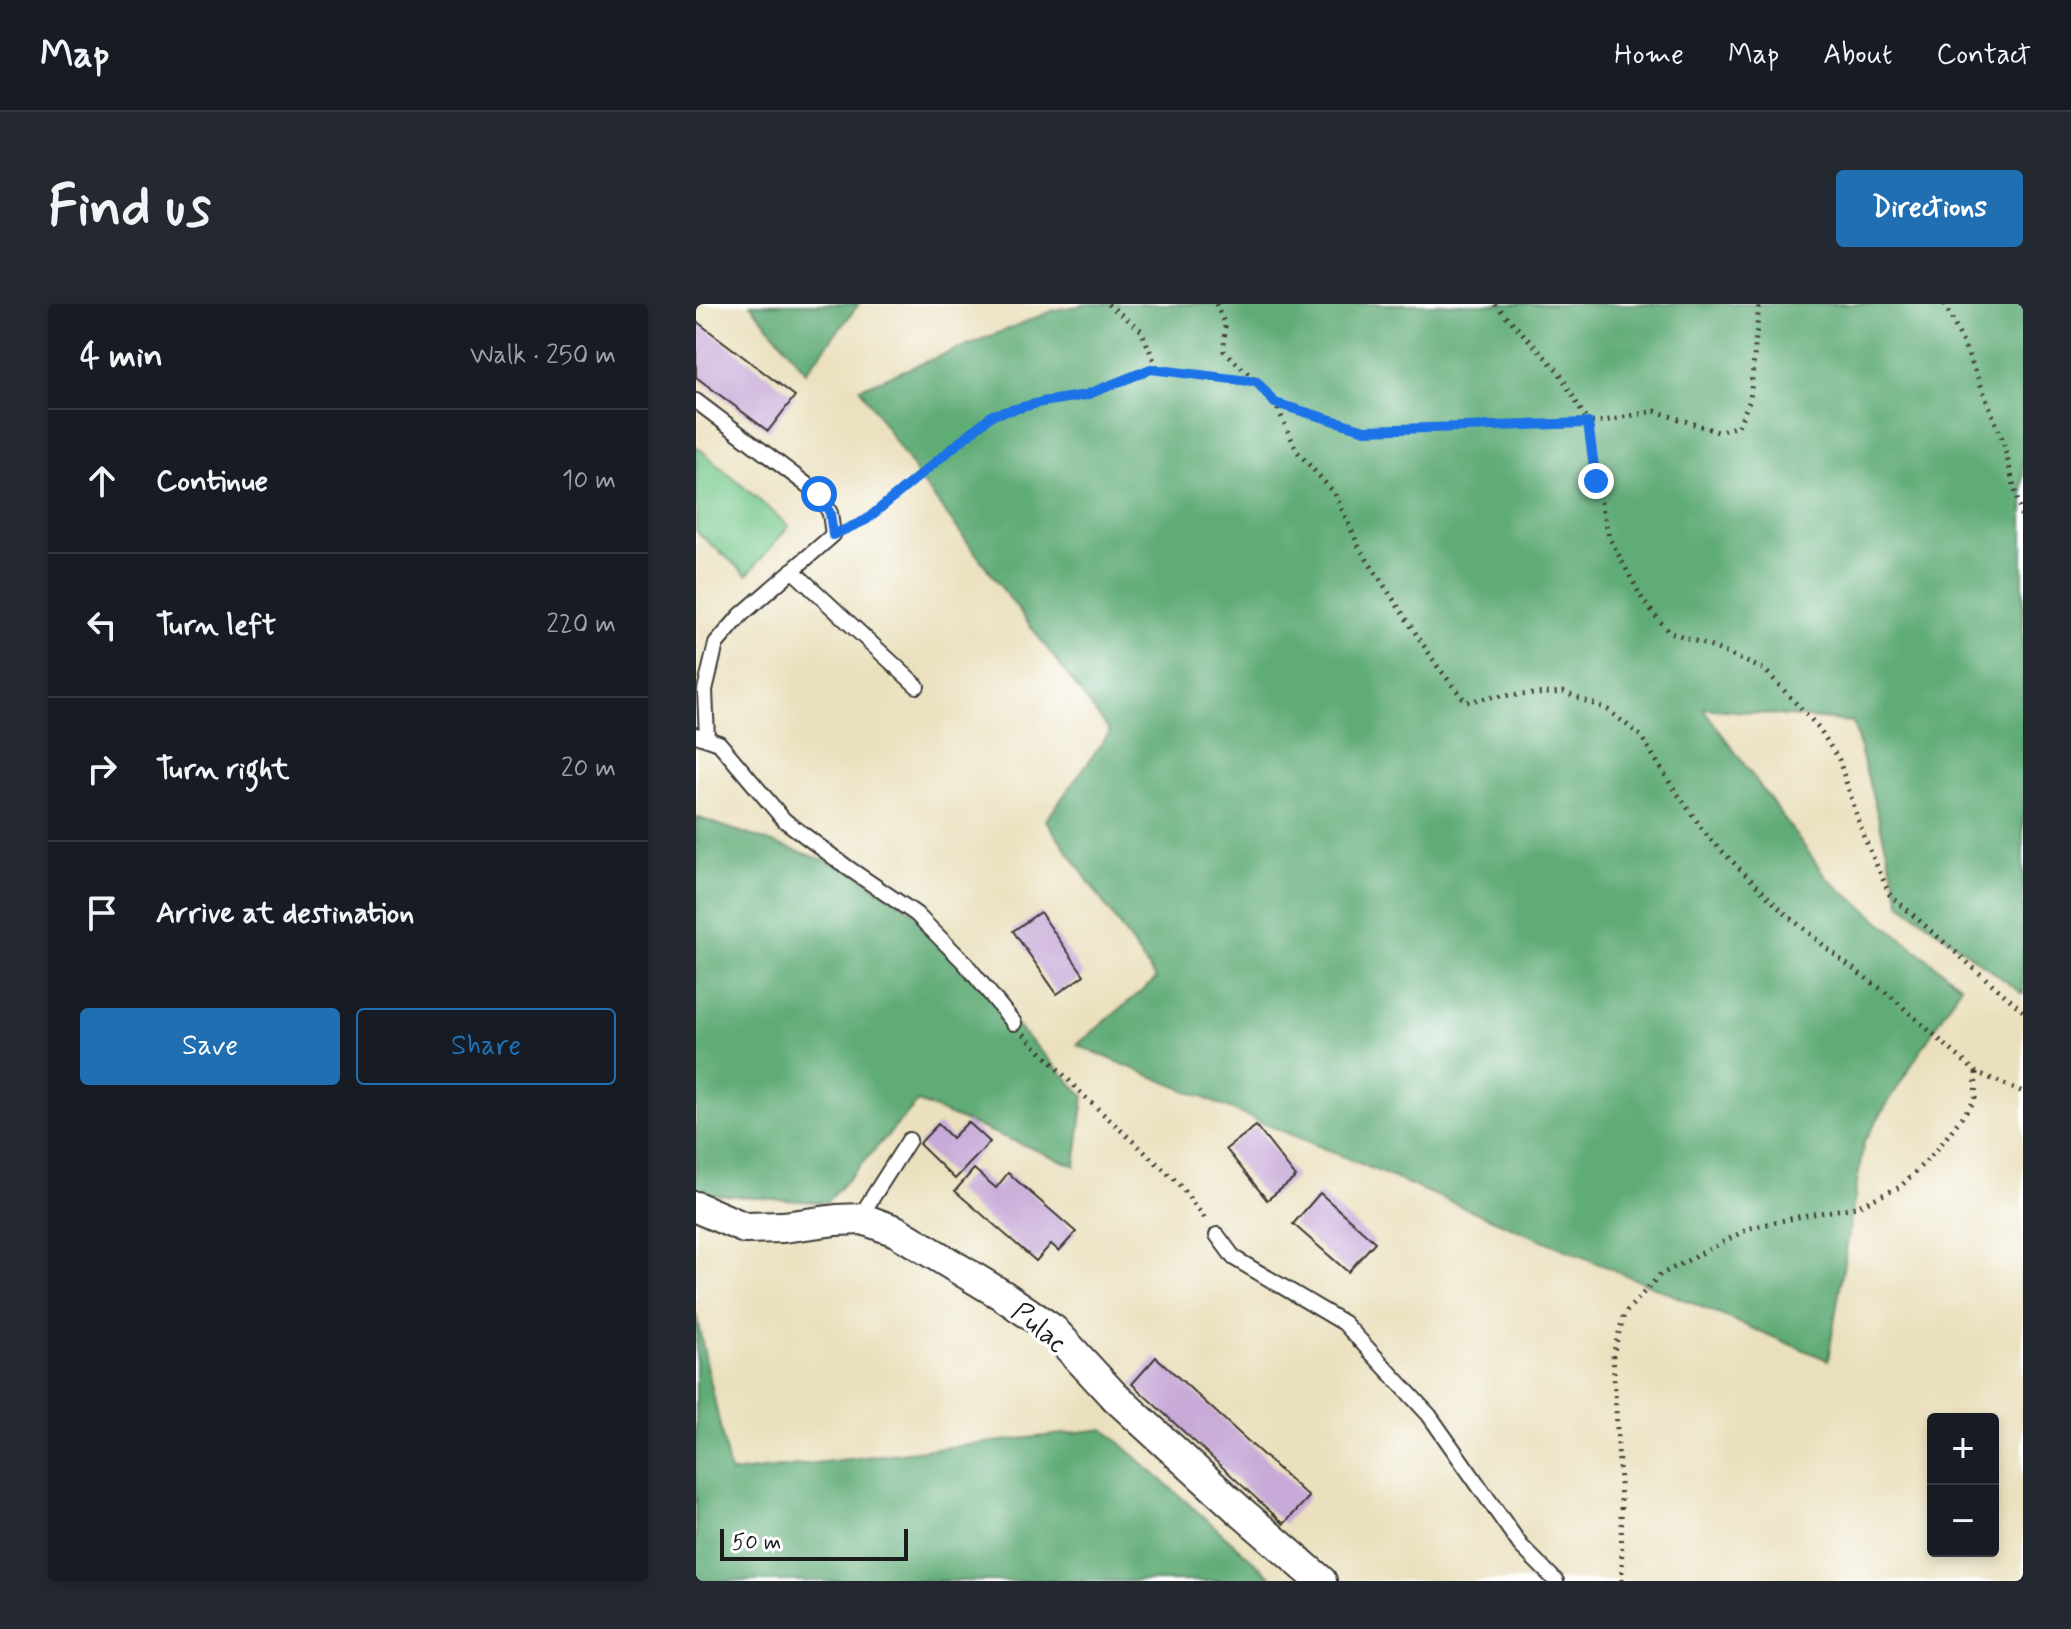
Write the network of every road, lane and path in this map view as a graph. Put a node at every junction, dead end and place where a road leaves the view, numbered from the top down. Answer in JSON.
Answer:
{"nodes":[{"id":1,"x":1108,"y":304,"type":"edge"},
{"id":2,"x":1216,"y":304,"type":"edge"},
{"id":3,"x":1495,"y":304,"type":"edge"},
{"id":4,"x":1759,"y":304,"type":"edge"},
{"id":5,"x":1945,"y":304,"type":"edge"},
{"id":6,"x":1158,"y":370,"type":"junction"},
{"id":7,"x":1257,"y":382,"type":"junction"},
{"id":8,"x":696,"y":401,"type":"edge"},
{"id":9,"x":1275,"y":403,"type":"junction"},
{"id":10,"x":1588,"y":423,"type":"junction"},
{"id":11,"x":2023,"y":523,"type":"edge"},
{"id":12,"x":833,"y":535,"type":"junction"},
{"id":13,"x":792,"y":570,"type":"junction"},
{"id":14,"x":917,"y":686,"type":"dead end"},
{"id":15,"x":701,"y":737,"type":"edge"},
{"id":16,"x":2023,"y":1011,"type":"edge"},
{"id":17,"x":1014,"y":1023,"type":"joint"},
{"id":18,"x":1976,"y":1072,"type":"junction"},
{"id":19,"x":2023,"y":1092,"type":"edge"},
{"id":20,"x":909,"y":1140,"type":"dead end"},
{"id":21,"x":696,"y":1207,"type":"edge"},
{"id":22,"x":858,"y":1220,"type":"junction"},
{"id":23,"x":1217,"y":1235,"type":"joint"},
{"id":24,"x":1321,"y":1581,"type":"edge"},
{"id":25,"x":1556,"y":1581,"type":"edge"},
{"id":26,"x":1622,"y":1581,"type":"edge"}],
"edges":[{"from":1,"to":6,"type":"path"},
{"from":2,"to":7,"type":"path"},
{"from":3,"to":10,"type":"path"},
{"from":4,"to":10,"type":"path"},
{"from":5,"to":11,"type":"path"},
{"from":6,"to":7,"type":"path"},
{"from":6,"to":12,"type":"path"},
{"from":7,"to":9,"type":"path"},
{"from":8,"to":12,"type":"lane"},
{"from":9,"to":10,"type":"path"},
{"from":9,"to":18,"type":"path"},
{"from":10,"to":16,"type":"path"},
{"from":12,"to":13,"type":"lane"},
{"from":13,"to":14,"type":"lane"},
{"from":13,"to":15,"type":"lane"},
{"from":15,"to":17,"type":"lane"},
{"from":17,"to":23,"type":"path"},
{"from":18,"to":19,"type":"path"},
{"from":18,"to":26,"type":"path"},
{"from":20,"to":22,"type":"lane"},
{"from":21,"to":22,"type":"street","name":"Pulac"},
{"from":22,"to":24,"type":"street","name":"Pulac"},
{"from":23,"to":25,"type":"lane"}]}
